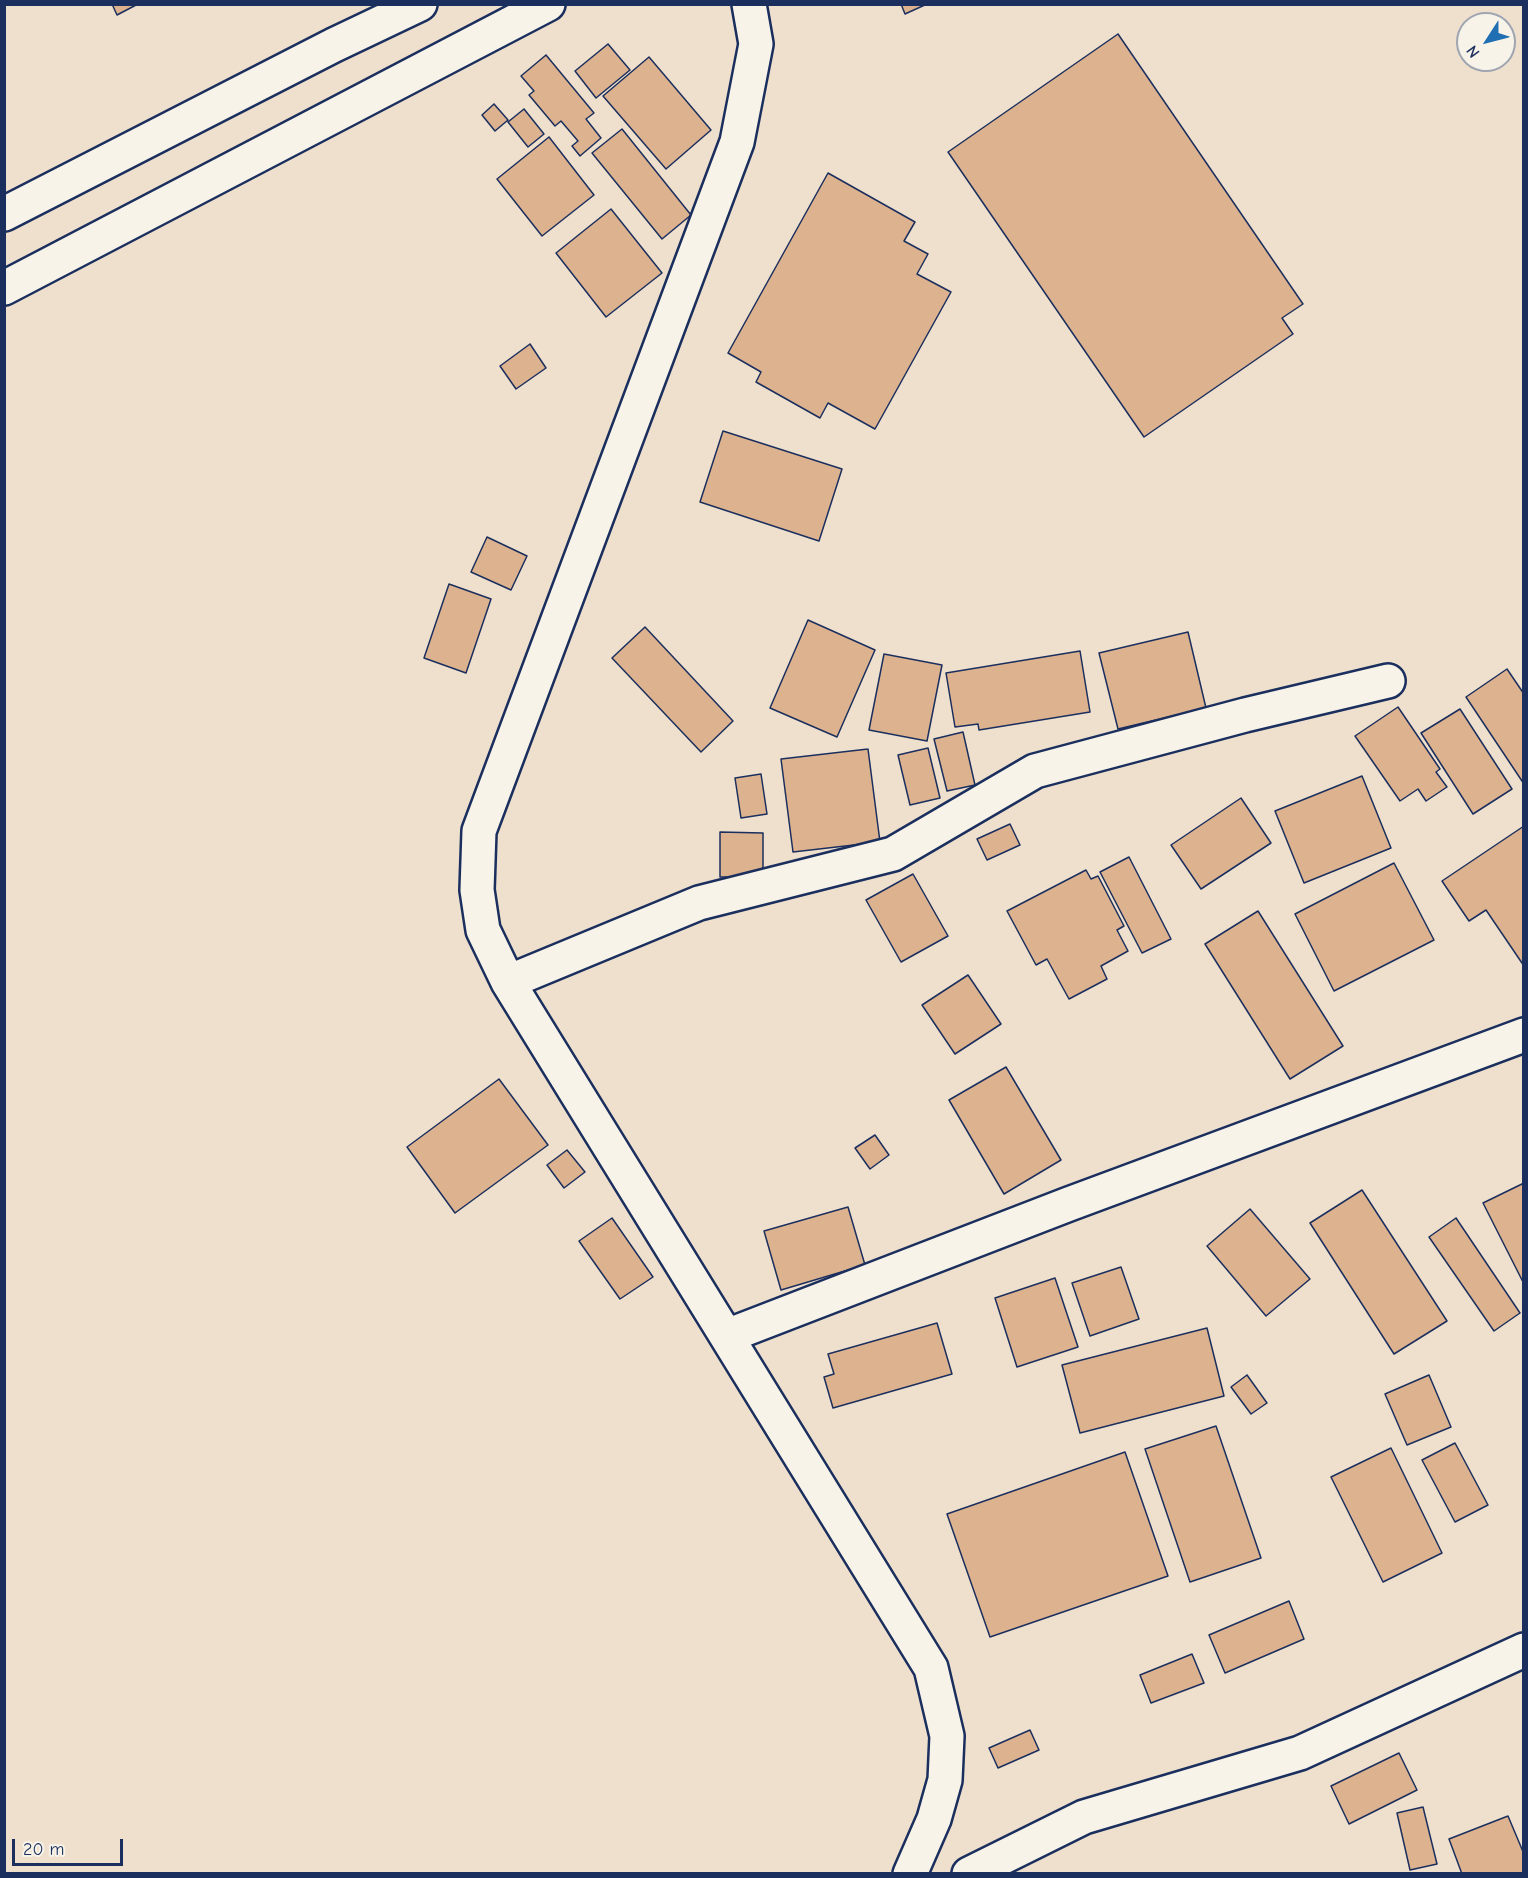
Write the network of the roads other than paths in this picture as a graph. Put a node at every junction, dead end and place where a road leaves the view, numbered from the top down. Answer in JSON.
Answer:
{"nodes":[{"id":1,"x":420,"y":4,"type":"edge"},
{"id":2,"x":548,"y":4,"type":"edge"},
{"id":3,"x":749,"y":4,"type":"edge"},
{"id":4,"x":4,"y":214,"type":"edge"},
{"id":5,"x":4,"y":288,"type":"edge"},
{"id":6,"x":1388,"y":681,"type":"dead end"},
{"id":7,"x":508,"y":982,"type":"junction"},
{"id":8,"x":1524,"y":1035,"type":"edge"},
{"id":9,"x":727,"y":1336,"type":"junction"},
{"id":10,"x":1524,"y":1650,"type":"edge"},
{"id":11,"x":910,"y":1874,"type":"edge"},
{"id":12,"x":969,"y":1874,"type":"edge"}],
"edges":[{"from":1,"to":4,"type":"street"},
{"from":2,"to":5,"type":"street"},
{"from":3,"to":7,"type":"street"},
{"from":6,"to":7,"type":"street"},
{"from":7,"to":9,"type":"street"},
{"from":8,"to":9,"type":"street"},
{"from":9,"to":11,"type":"street"},
{"from":10,"to":12,"type":"street"}]}
